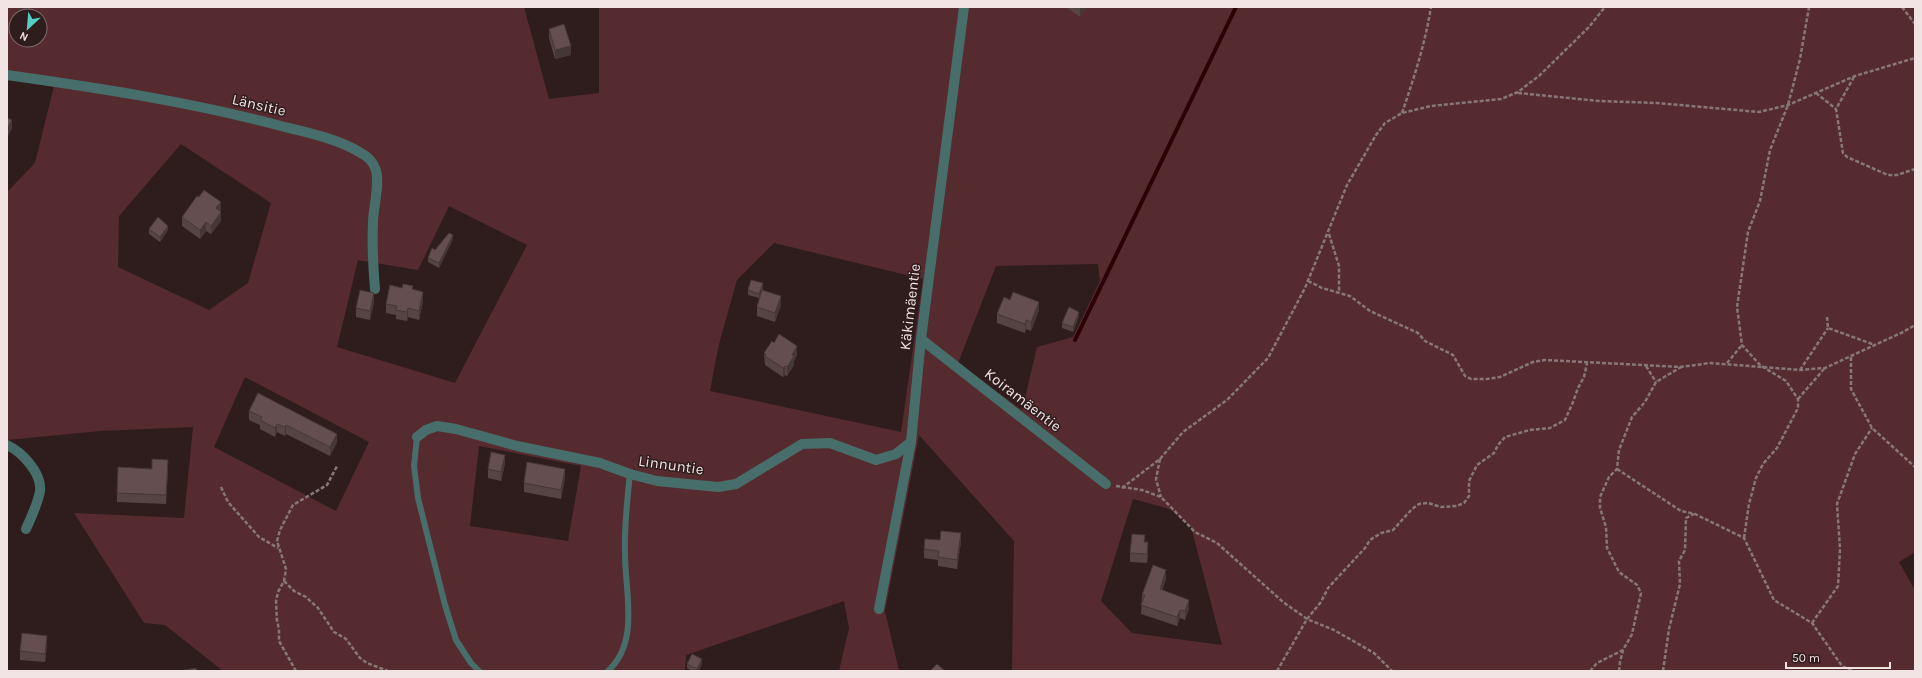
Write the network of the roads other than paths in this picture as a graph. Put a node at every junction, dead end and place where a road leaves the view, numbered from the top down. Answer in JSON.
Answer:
{"nodes":[{"id":1,"x":964,"y":7,"type":"edge"},
{"id":2,"x":7,"y":74,"type":"edge"},
{"id":3,"x":375,"y":289,"type":"dead end"},
{"id":4,"x":921,"y":339,"type":"junction"},
{"id":5,"x":417,"y":437,"type":"joint"},
{"id":6,"x":911,"y":442,"type":"junction"},
{"id":7,"x":7,"y":446,"type":"edge"},
{"id":8,"x":630,"y":474,"type":"junction"},
{"id":9,"x":1106,"y":484,"type":"road end"},
{"id":10,"x":26,"y":529,"type":"dead end"},
{"id":11,"x":879,"y":608,"type":"dead end"},
{"id":12,"x":479,"y":671,"type":"edge"},
{"id":13,"x":608,"y":671,"type":"edge"}],
"edges":[{"from":1,"to":4,"type":"street","name":"Käkimäentie"},
{"from":2,"to":3,"type":"street","name":"Länsitie"},
{"from":4,"to":6,"type":"street","name":"Käkimäentie"},
{"from":4,"to":9,"type":"street","name":"Koiramäentie"},
{"from":5,"to":8,"type":"street","name":"Linnuntie"},
{"from":5,"to":12,"type":"lane"},
{"from":6,"to":8,"type":"street","name":"Linnuntie"},
{"from":6,"to":11,"type":"street","name":"Käkimäentie"},
{"from":7,"to":10,"type":"street"},
{"from":8,"to":13,"type":"lane"}]}
